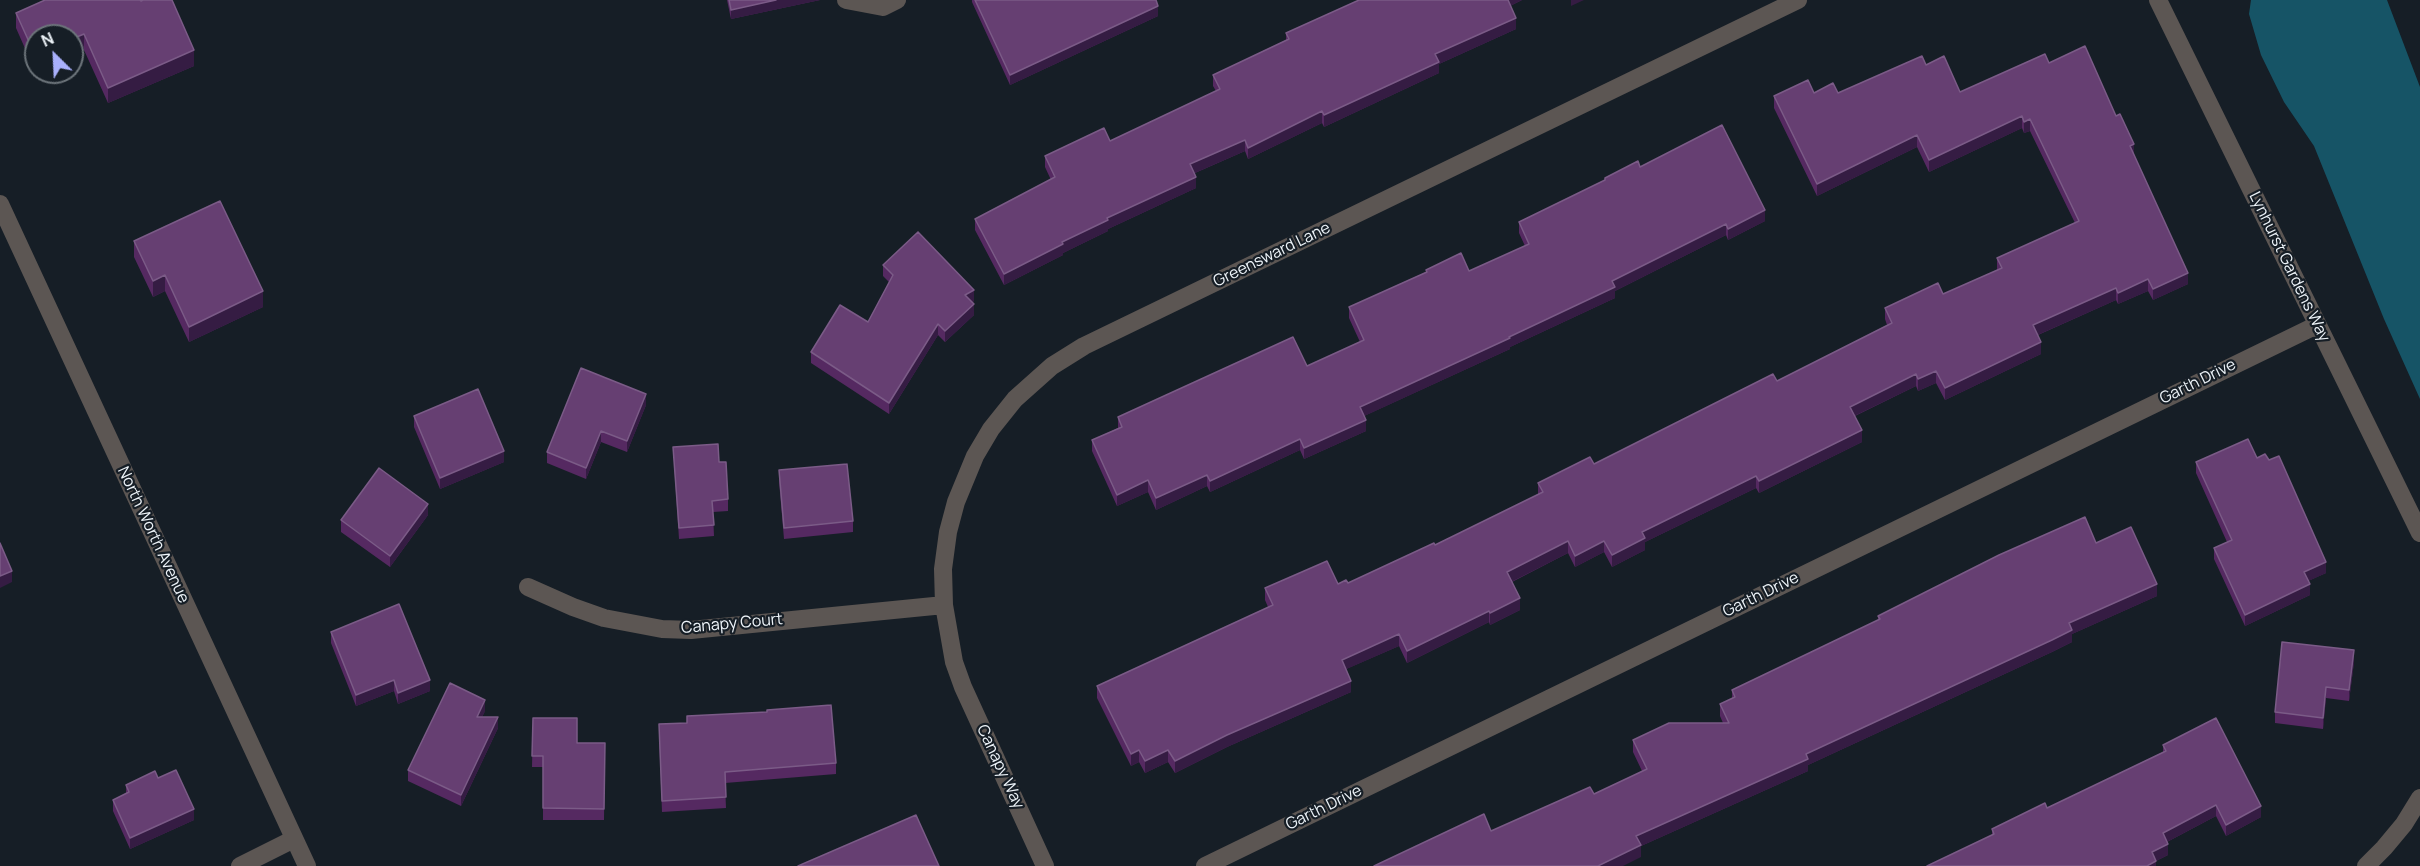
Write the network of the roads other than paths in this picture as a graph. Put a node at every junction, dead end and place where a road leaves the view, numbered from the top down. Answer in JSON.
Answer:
{"nodes":[{"id":1,"x":846,"y":0,"type":"edge"},
{"id":2,"x":897,"y":0,"type":"edge"},
{"id":3,"x":1798,"y":0,"type":"edge"},
{"id":4,"x":2158,"y":0,"type":"edge"},
{"id":5,"x":0,"y":204,"type":"edge"},
{"id":6,"x":2317,"y":325,"type":"junction"},
{"id":7,"x":2420,"y":533,"type":"edge"},
{"id":8,"x":528,"y":587,"type":"dead end"},
{"id":9,"x":944,"y":605,"type":"junction"},
{"id":10,"x":956,"y":667,"type":"joint"},
{"id":11,"x":2420,"y":798,"type":"edge"},
{"id":12,"x":294,"y":839,"type":"junction"},
{"id":13,"x":240,"y":866,"type":"edge"},
{"id":14,"x":307,"y":866,"type":"edge"},
{"id":15,"x":1046,"y":866,"type":"edge"},
{"id":16,"x":1205,"y":866,"type":"edge"},
{"id":17,"x":2366,"y":866,"type":"edge"}],
"edges":[{"from":1,"to":2,"type":"street"},
{"from":3,"to":9,"type":"street","name":"Greensward Lane"},
{"from":4,"to":6,"type":"street","name":"Lynhurst Gardens Way"},
{"from":5,"to":12,"type":"street","name":"North Worth Avenue"},
{"from":6,"to":7,"type":"street","name":"Lynhurst Gardens Way"},
{"from":6,"to":16,"type":"street","name":"Garth Drive"},
{"from":8,"to":9,"type":"street","name":"Canapy Court"},
{"from":9,"to":10,"type":"street","name":"Greensward Lane"},
{"from":10,"to":15,"type":"street","name":"Canapy Way"},
{"from":11,"to":17,"type":"street"},
{"from":12,"to":13,"type":"street"},
{"from":12,"to":14,"type":"street","name":"North Worth Avenue"}]}
